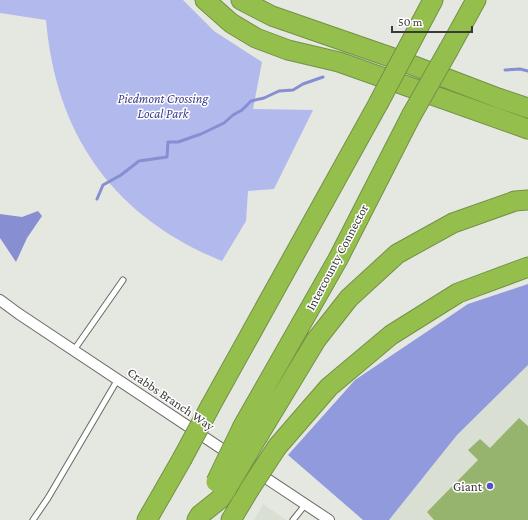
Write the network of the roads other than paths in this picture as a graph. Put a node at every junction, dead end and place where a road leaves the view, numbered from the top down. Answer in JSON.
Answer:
{"nodes":[{"id":1,"x":205,"y":0,"type":"edge"},
{"id":2,"x":241,"y":0,"type":"edge"},
{"id":3,"x":419,"y":0,"type":"edge"},
{"id":4,"x":433,"y":0,"type":"edge"},
{"id":5,"x":476,"y":0,"type":"edge"},
{"id":6,"x":410,"y":35,"type":"junction"},
{"id":7,"x":528,"y":108,"type":"edge"},
{"id":8,"x":528,"y":129,"type":"edge"},
{"id":9,"x":528,"y":200,"type":"edge"},
{"id":10,"x":528,"y":267,"type":"edge"},
{"id":11,"x":123,"y":280,"type":"dead end"},
{"id":12,"x":0,"y":300,"type":"edge"},
{"id":13,"x":74,"y":350,"type":"junction"},
{"id":14,"x":118,"y":380,"type":"junction"},
{"id":15,"x":251,"y":431,"type":"junction"},
{"id":16,"x":305,"y":505,"type":"junction"},
{"id":17,"x":199,"y":518,"type":"edge"},
{"id":18,"x":33,"y":520,"type":"edge"},
{"id":19,"x":147,"y":520,"type":"edge"},
{"id":20,"x":231,"y":520,"type":"edge"},
{"id":21,"x":293,"y":520,"type":"edge"},
{"id":22,"x":329,"y":520,"type":"edge"}],
"edges":[{"from":1,"to":8,"type":"highway"},
{"from":2,"to":7,"type":"highway"},
{"from":3,"to":6,"type":"highway"},
{"from":4,"to":6,"type":"highway"},
{"from":5,"to":15,"type":"highway","name":"Intercounty Connector","bridge":true},
{"from":6,"to":19,"type":"highway","bridge":true},
{"from":9,"to":15,"type":"highway"},
{"from":10,"to":20,"type":"highway","bridge":true},
{"from":11,"to":13,"type":"lane"},
{"from":12,"to":13,"type":"street","name":"Crabbs Branch Way"},
{"from":13,"to":14,"type":"street","name":"Crabbs Branch Way"},
{"from":14,"to":16,"type":"street","name":"Crabbs Branch Way"},
{"from":14,"to":18,"type":"lane"},
{"from":15,"to":17,"type":"highway","name":"Intercounty Connector","bridge":true},
{"from":16,"to":21,"type":"lane"},
{"from":16,"to":22,"type":"street","name":"Crabbs Branch Way"}]}
